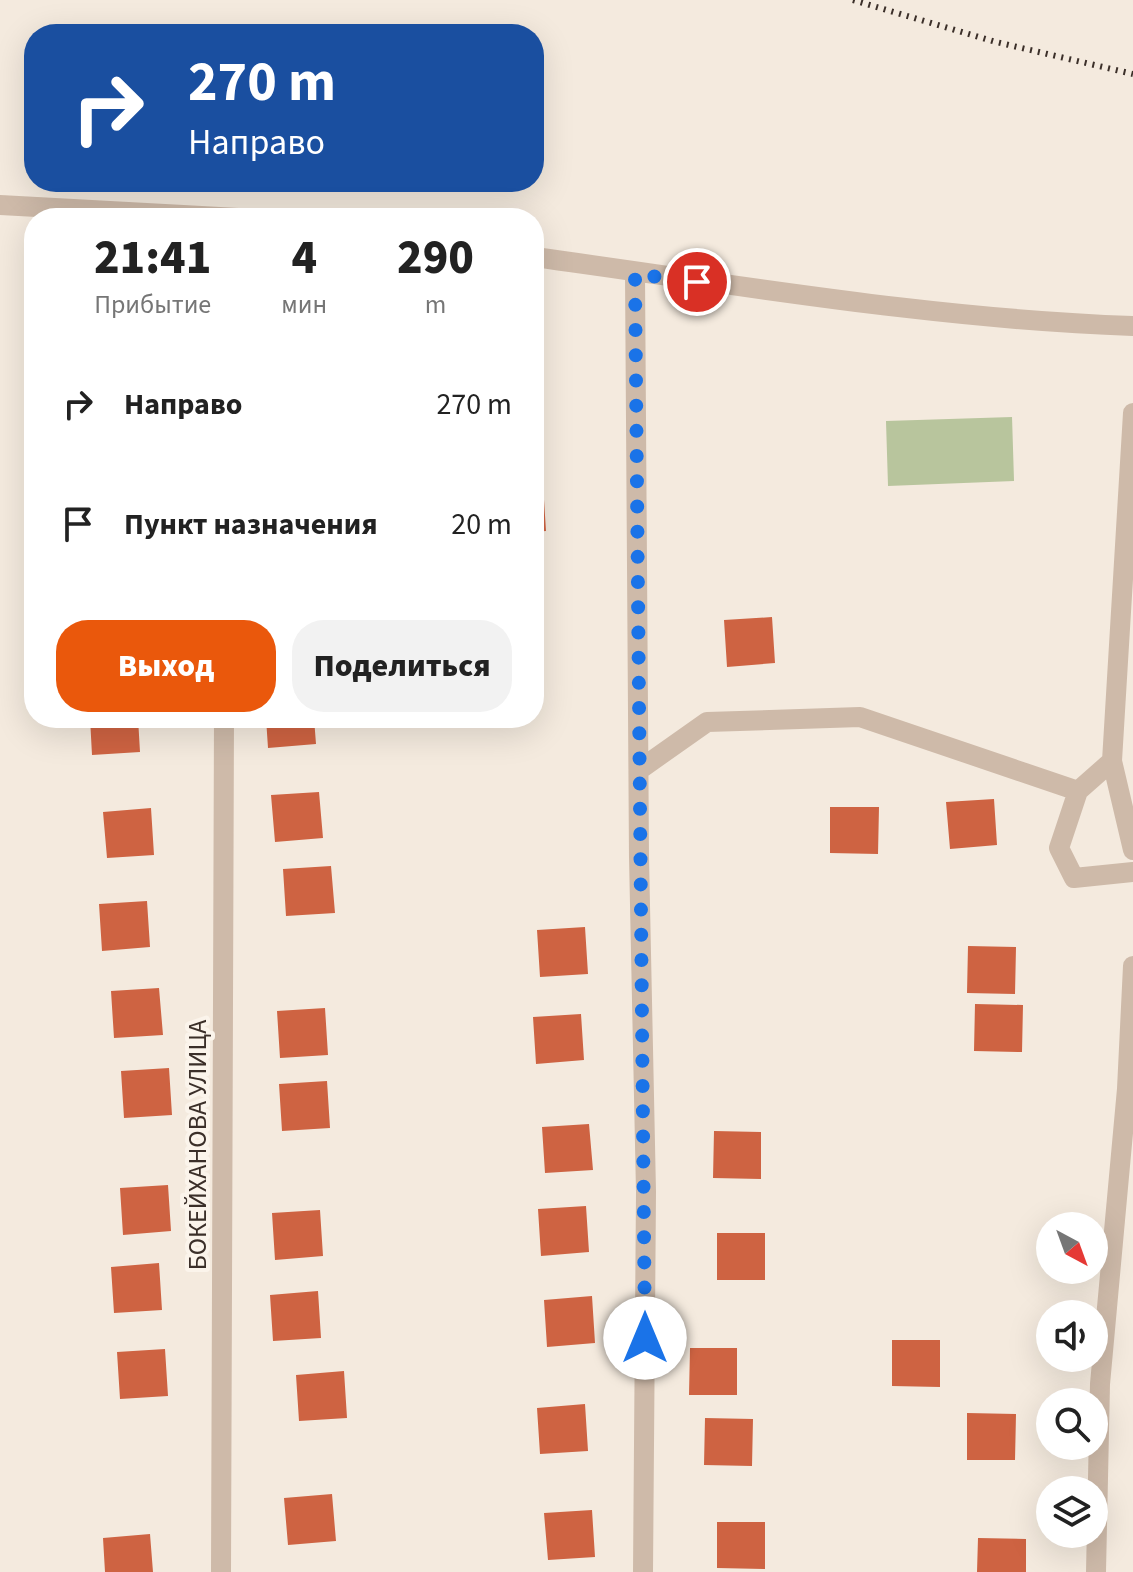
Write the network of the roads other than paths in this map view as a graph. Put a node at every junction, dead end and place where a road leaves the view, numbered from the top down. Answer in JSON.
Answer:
{"nodes":[{"id":1,"x":0,"y":205,"type":"edge"},
{"id":2,"x":55,"y":208,"type":"edge"},
{"id":3,"x":544,"y":259,"type":"edge"},
{"id":4,"x":635,"y":274,"type":"junction"},
{"id":5,"x":1133,"y":326,"type":"edge"},
{"id":6,"x":1133,"y":413,"type":"edge"},
{"id":7,"x":1125,"y":724,"type":"edge"},
{"id":8,"x":224,"y":728,"type":"edge"},
{"id":9,"x":1112,"y":761,"type":"junction"},
{"id":10,"x":639,"y":770,"type":"junction"},
{"id":11,"x":1078,"y":791,"type":"junction"},
{"id":12,"x":1133,"y":850,"type":"edge"},
{"id":13,"x":1133,"y":872,"type":"edge"},
{"id":14,"x":1133,"y":966,"type":"edge"},
{"id":15,"x":221,"y":1572,"type":"edge"},
{"id":16,"x":643,"y":1572,"type":"edge"},
{"id":17,"x":1096,"y":1572,"type":"edge"}],
"edges":[{"from":1,"to":2,"type":"street"},
{"from":3,"to":4,"type":"street"},
{"from":4,"to":5,"type":"street"},
{"from":4,"to":10,"type":"street"},
{"from":6,"to":7,"type":"street"},
{"from":7,"to":9,"type":"street"},
{"from":8,"to":15,"type":"street","name":"БОКЕЙХАНОВА УЛИЦА"},
{"from":9,"to":11,"type":"street"},
{"from":9,"to":12,"type":"street"},
{"from":10,"to":11,"type":"street"},
{"from":10,"to":16,"type":"street"},
{"from":11,"to":13,"type":"street"},
{"from":14,"to":17,"type":"street"}]}
